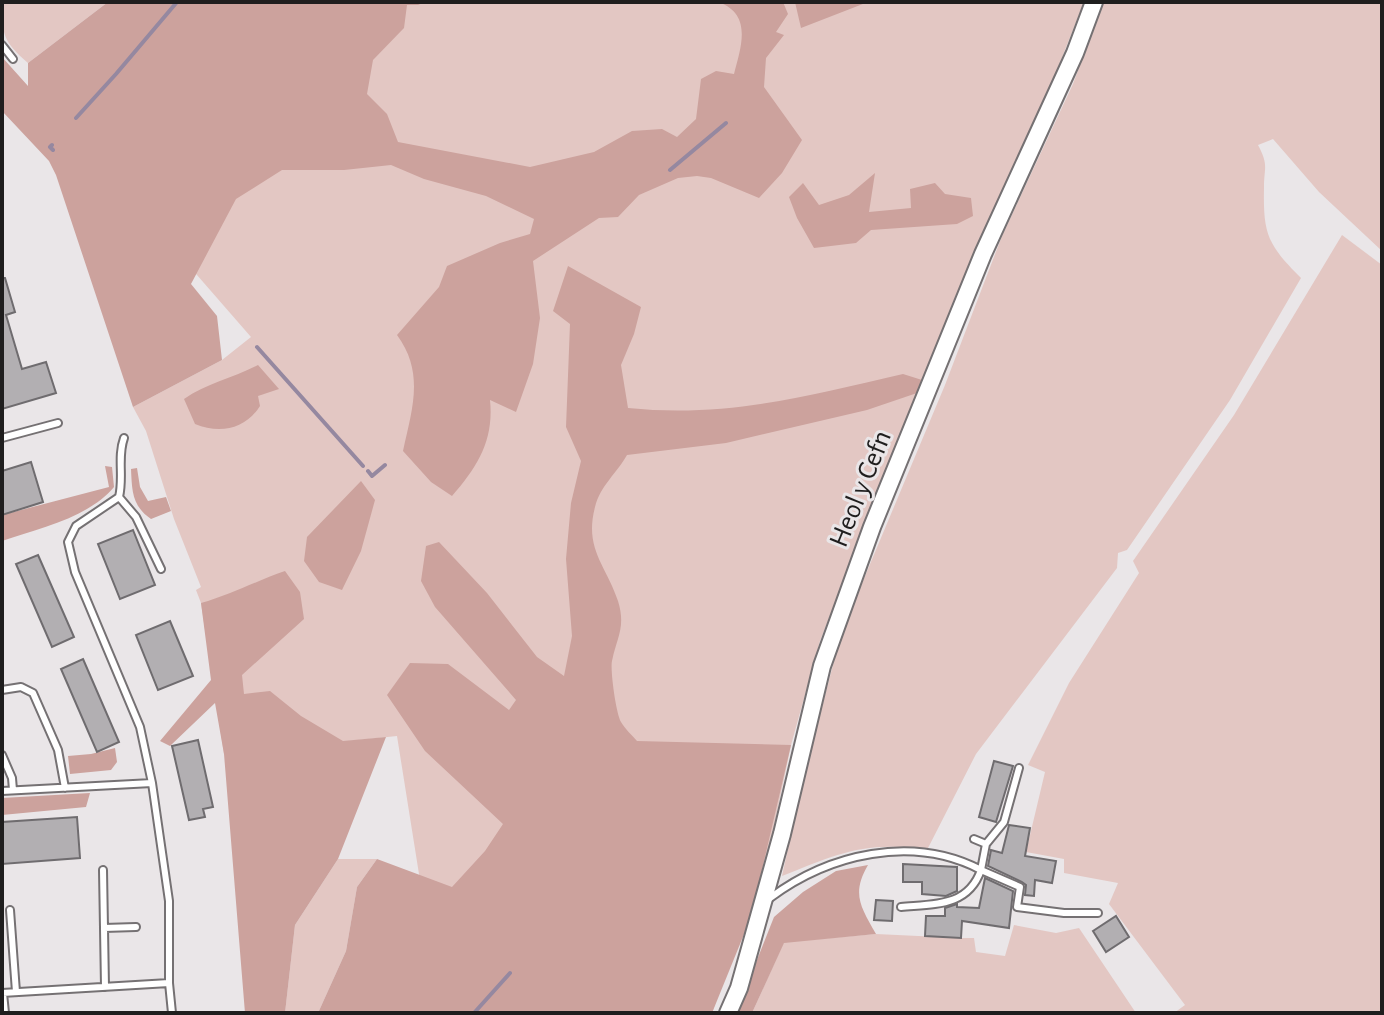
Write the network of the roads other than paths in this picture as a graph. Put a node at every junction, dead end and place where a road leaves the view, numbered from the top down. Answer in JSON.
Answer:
{"nodes":[{"id":1,"x":1094,"y":2,"type":"edge"},
{"id":2,"x":2,"y":45,"type":"edge"},
{"id":3,"x":13,"y":59,"type":"dead end"},
{"id":4,"x":58,"y":423,"type":"dead end"},
{"id":5,"x":2,"y":438,"type":"edge"},
{"id":6,"x":124,"y":438,"type":"dead end"},
{"id":7,"x":119,"y":497,"type":"junction"},
{"id":8,"x":161,"y":569,"type":"dead end"},
{"id":9,"x":2,"y":690,"type":"edge"},
{"id":10,"x":2,"y":755,"type":"edge"},
{"id":11,"x":1019,"y":768,"type":"dead end"},
{"id":12,"x":152,"y":783,"type":"junction"},
{"id":13,"x":65,"y":788,"type":"junction"},
{"id":14,"x":13,"y":790,"type":"junction"},
{"id":15,"x":2,"y":791,"type":"edge"},
{"id":16,"x":974,"y":839,"type":"dead end"},
{"id":17,"x":986,"y":844,"type":"junction"},
{"id":18,"x":103,"y":870,"type":"dead end"},
{"id":19,"x":981,"y":870,"type":"junction"},
{"id":20,"x":763,"y":903,"type":"junction"},
{"id":21,"x":901,"y":907,"type":"dead end"},
{"id":22,"x":10,"y":910,"type":"dead end"},
{"id":23,"x":1098,"y":913,"type":"dead end"},
{"id":24,"x":136,"y":927,"type":"dead end"},
{"id":25,"x":104,"y":928,"type":"junction"},
{"id":26,"x":169,"y":983,"type":"junction"},
{"id":27,"x":105,"y":987,"type":"junction"},
{"id":28,"x":16,"y":992,"type":"junction"},
{"id":29,"x":3,"y":993,"type":"edge"},
{"id":30,"x":5,"y":1013,"type":"edge"},
{"id":31,"x":172,"y":1013,"type":"edge"},
{"id":32,"x":728,"y":1013,"type":"edge"}],
"edges":[{"from":1,"to":20,"type":"street","name":"Heol y Cefn"},
{"from":2,"to":3,"type":"lane"},
{"from":4,"to":5,"type":"lane"},
{"from":6,"to":7,"type":"lane"},
{"from":7,"to":8,"type":"lane"},
{"from":7,"to":12,"type":"lane"},
{"from":9,"to":13,"type":"lane"},
{"from":10,"to":14,"type":"lane"},
{"from":11,"to":17,"type":"lane"},
{"from":12,"to":13,"type":"lane"},
{"from":12,"to":26,"type":"lane"},
{"from":13,"to":14,"type":"lane"},
{"from":14,"to":15,"type":"lane"},
{"from":16,"to":17,"type":"lane"},
{"from":17,"to":19,"type":"lane"},
{"from":18,"to":25,"type":"lane"},
{"from":19,"to":20,"type":"lane"},
{"from":19,"to":21,"type":"lane"},
{"from":19,"to":23,"type":"lane"},
{"from":20,"to":32,"type":"street","name":"Heol y Cefn"},
{"from":22,"to":28,"type":"lane"},
{"from":24,"to":25,"type":"lane"},
{"from":25,"to":27,"type":"lane"},
{"from":26,"to":27,"type":"lane"},
{"from":26,"to":31,"type":"lane"},
{"from":27,"to":28,"type":"lane"},
{"from":28,"to":29,"type":"lane"},
{"from":29,"to":30,"type":"lane"}]}
